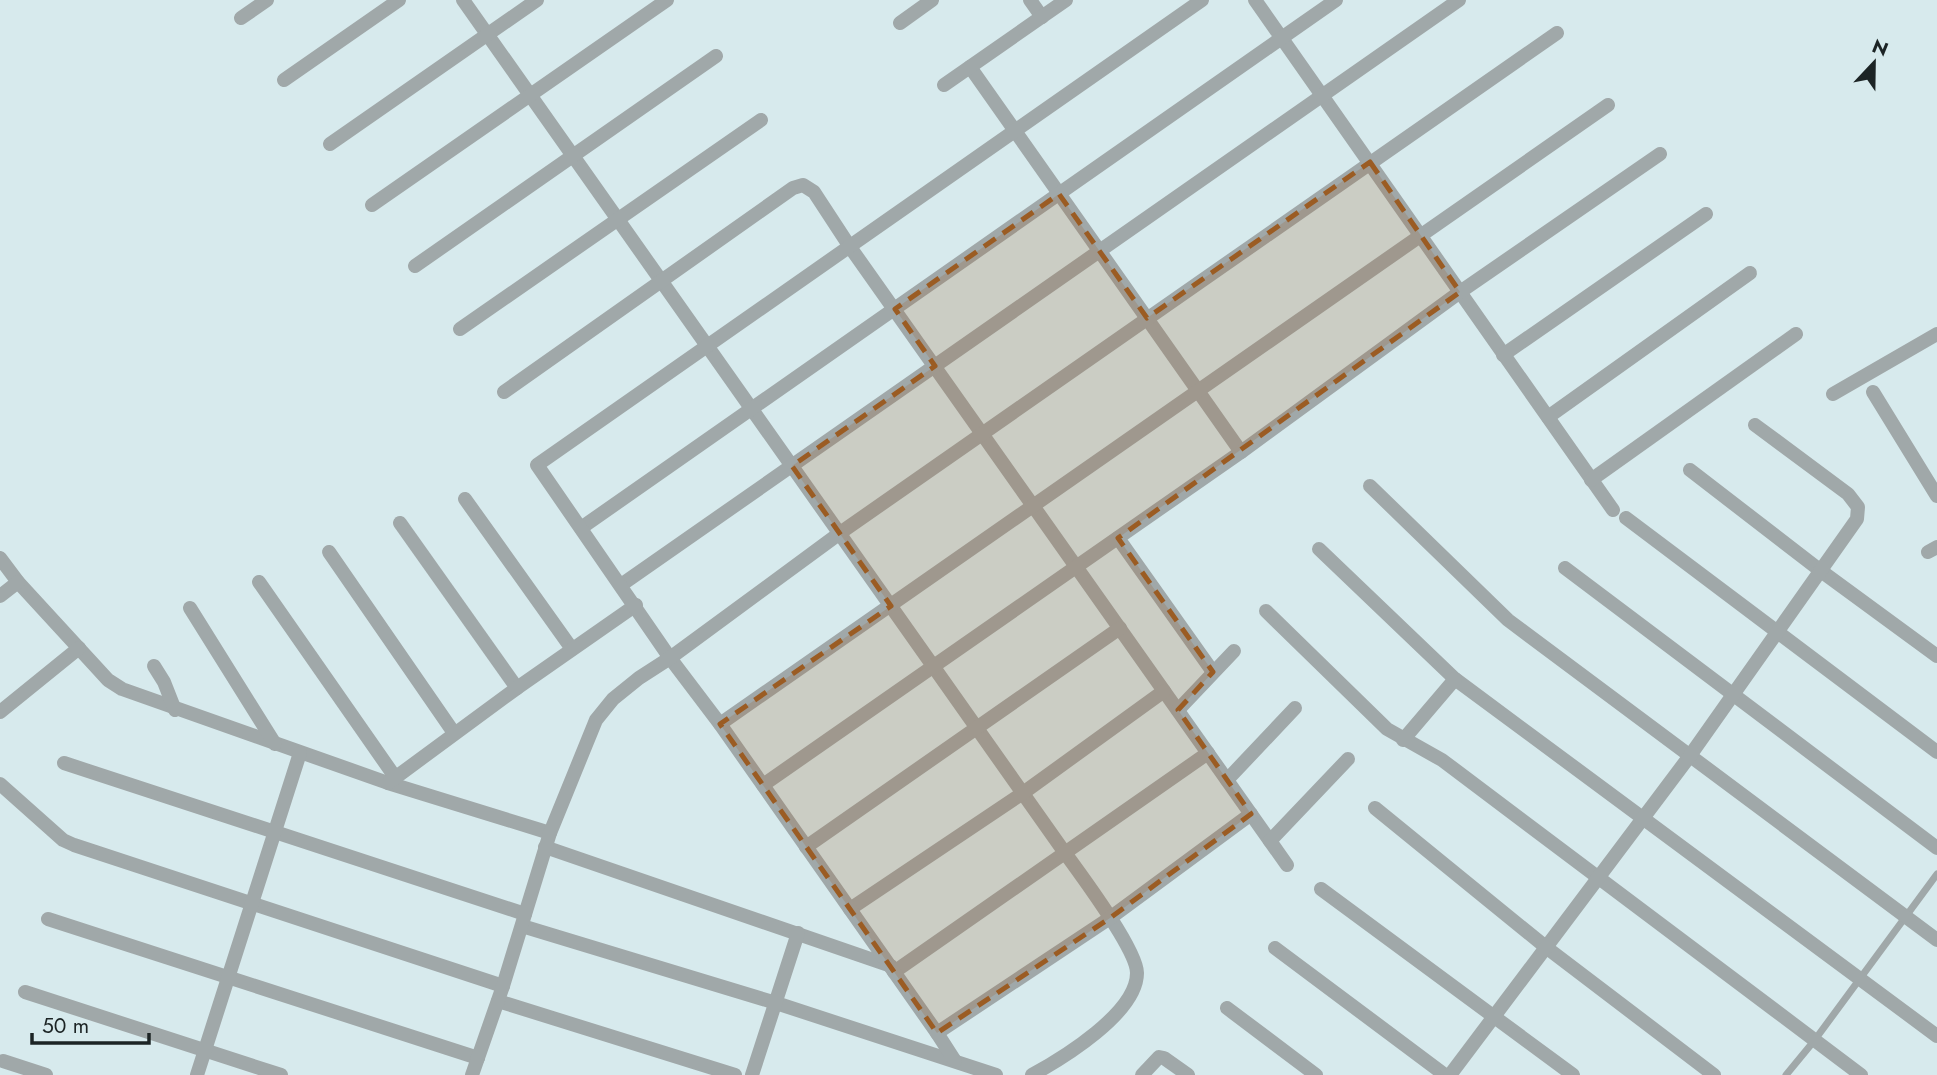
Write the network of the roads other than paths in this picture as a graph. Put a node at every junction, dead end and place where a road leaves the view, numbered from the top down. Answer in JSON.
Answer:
{"nodes":[{"id":1,"x":267,"y":0,"type":"edge"},
{"id":2,"x":399,"y":0,"type":"edge"},
{"id":3,"x":463,"y":0,"type":"edge"},
{"id":4,"x":537,"y":0,"type":"edge"},
{"id":5,"x":667,"y":0,"type":"edge"},
{"id":6,"x":932,"y":0,"type":"edge"},
{"id":7,"x":1030,"y":0,"type":"edge"},
{"id":8,"x":1066,"y":0,"type":"edge"},
{"id":9,"x":1202,"y":0,"type":"edge"},
{"id":10,"x":1255,"y":0,"type":"edge"},
{"id":11,"x":1336,"y":0,"type":"edge"},
{"id":12,"x":1459,"y":0,"type":"edge"},
{"id":13,"x":1042,"y":17,"type":"junction"},
{"id":14,"x":241,"y":18,"type":"dead end"},
{"id":15,"x":900,"y":23,"type":"dead end"},
{"id":16,"x":1557,"y":33,"type":"dead end"},
{"id":17,"x":488,"y":34,"type":"junction"},
{"id":18,"x":1282,"y":37,"type":"junction"},
{"id":19,"x":716,"y":56,"type":"dead end"},
{"id":20,"x":970,"y":67,"type":"junction"},
{"id":21,"x":284,"y":80,"type":"dead end"},
{"id":22,"x":944,"y":85,"type":"dead end"},
{"id":23,"x":1322,"y":94,"type":"junction"},
{"id":24,"x":531,"y":95,"type":"junction"},
{"id":25,"x":1608,"y":105,"type":"dead end"},
{"id":26,"x":761,"y":120,"type":"dead end"},
{"id":27,"x":1016,"y":132,"type":"junction"},
{"id":28,"x":330,"y":144,"type":"dead end"},
{"id":29,"x":1660,"y":154,"type":"dead end"},
{"id":30,"x":573,"y":156,"type":"junction"},
{"id":31,"x":1370,"y":162,"type":"junction"},
{"id":32,"x":1059,"y":194,"type":"junction"},
{"id":33,"x":373,"y":205,"type":"dead end"},
{"id":34,"x":1706,"y":214,"type":"dead end"},
{"id":35,"x":618,"y":219,"type":"junction"},
{"id":36,"x":1420,"y":234,"type":"junction"},
{"id":37,"x":850,"y":247,"type":"junction"},
{"id":38,"x":1100,"y":251,"type":"junction"},
{"id":39,"x":415,"y":266,"type":"dead end"},
{"id":40,"x":1750,"y":273,"type":"dead end"},
{"id":41,"x":662,"y":282,"type":"junction"},
{"id":42,"x":1460,"y":292,"type":"junction"},
{"id":43,"x":895,"y":309,"type":"junction"},
{"id":44,"x":1147,"y":318,"type":"junction"},
{"id":45,"x":460,"y":329,"type":"dead end"},
{"id":46,"x":1796,"y":334,"type":"dead end"},
{"id":47,"x":1937,"y":334,"type":"edge"},
{"id":48,"x":708,"y":346,"type":"junction"},
{"id":49,"x":1503,"y":355,"type":"junction"},
{"id":50,"x":935,"y":366,"type":"junction"},
{"id":51,"x":1198,"y":391,"type":"junction"},
{"id":52,"x":504,"y":392,"type":"dead end"},
{"id":53,"x":1872,"y":392,"type":"dead end"},
{"id":54,"x":1833,"y":394,"type":"dead end"},
{"id":55,"x":752,"y":409,"type":"junction"},
{"id":56,"x":1548,"y":417,"type":"junction"},
{"id":57,"x":1755,"y":425,"type":"dead end"},
{"id":58,"x":982,"y":434,"type":"junction"},
{"id":59,"x":1241,"y":452,"type":"junction"},
{"id":60,"x":792,"y":466,"type":"junction"},
{"id":61,"x":1690,"y":470,"type":"dead end"},
{"id":62,"x":1591,"y":480,"type":"junction"},
{"id":63,"x":1370,"y":486,"type":"dead end"},
{"id":64,"x":1937,"y":496,"type":"edge"},
{"id":65,"x":465,"y":499,"type":"dead end"},
{"id":66,"x":1033,"y":506,"type":"junction"},
{"id":67,"x":1613,"y":510,"type":"dead end"},
{"id":68,"x":1626,"y":518,"type":"dead end"},
{"id":69,"x":400,"y":523,"type":"dead end"},
{"id":70,"x":581,"y":528,"type":"junction"},
{"id":71,"x":840,"y":533,"type":"junction"},
{"id":72,"x":1118,"y":538,"type":"junction"},
{"id":73,"x":1319,"y":550,"type":"dead end"},
{"id":74,"x":329,"y":552,"type":"dead end"},
{"id":75,"x":0,"y":558,"type":"edge"},
{"id":76,"x":1076,"y":566,"type":"junction"},
{"id":77,"x":1565,"y":568,"type":"dead end"},
{"id":78,"x":1821,"y":571,"type":"junction"},
{"id":79,"x":18,"y":582,"type":"junction"},
{"id":80,"x":259,"y":582,"type":"dead end"},
{"id":81,"x":621,"y":585,"type":"junction"},
{"id":82,"x":0,"y":596,"type":"edge"},
{"id":83,"x":636,"y":605,"type":"junction"},
{"id":84,"x":891,"y":606,"type":"junction"},
{"id":85,"x":190,"y":608,"type":"dead end"},
{"id":86,"x":1266,"y":611,"type":"dead end"},
{"id":87,"x":1120,"y":628,"type":"junction"},
{"id":88,"x":1778,"y":632,"type":"junction"},
{"id":89,"x":79,"y":648,"type":"junction"},
{"id":90,"x":572,"y":649,"type":"junction"},
{"id":91,"x":1234,"y":651,"type":"dead end"},
{"id":92,"x":1937,"y":656,"type":"edge"},
{"id":93,"x":670,"y":658,"type":"junction"},
{"id":94,"x":154,"y":666,"type":"dead end"},
{"id":95,"x":934,"y":666,"type":"junction"},
{"id":96,"x":1213,"y":673,"type":"junction"},
{"id":97,"x":1455,"y":679,"type":"junction"},
{"id":98,"x":517,"y":688,"type":"junction"},
{"id":99,"x":1164,"y":691,"type":"junction"},
{"id":100,"x":1732,"y":693,"type":"junction"},
{"id":101,"x":1294,"y":708,"type":"dead end"},
{"id":102,"x":175,"y":710,"type":"junction"},
{"id":103,"x":1178,"y":710,"type":"junction"},
{"id":104,"x":0,"y":712,"type":"edge"},
{"id":105,"x":720,"y":724,"type":"junction"},
{"id":106,"x":977,"y":728,"type":"junction"},
{"id":107,"x":454,"y":733,"type":"junction"},
{"id":108,"x":1403,"y":740,"type":"junction"},
{"id":109,"x":275,"y":744,"type":"junction"},
{"id":110,"x":1937,"y":752,"type":"edge"},
{"id":111,"x":300,"y":753,"type":"junction"},
{"id":112,"x":1208,"y":753,"type":"junction"},
{"id":113,"x":1689,"y":757,"type":"junction"},
{"id":114,"x":1348,"y":759,"type":"dead end"},
{"id":115,"x":64,"y":763,"type":"dead end"},
{"id":116,"x":391,"y":780,"type":"junction"},
{"id":117,"x":1227,"y":780,"type":"junction"},
{"id":118,"x":0,"y":784,"type":"edge"},
{"id":119,"x":763,"y":785,"type":"junction"},
{"id":120,"x":1023,"y":793,"type":"junction"},
{"id":121,"x":1375,"y":808,"type":"dead end"},
{"id":122,"x":1251,"y":814,"type":"junction"},
{"id":123,"x":1643,"y":818,"type":"junction"},
{"id":124,"x":275,"y":834,"type":"junction"},
{"id":125,"x":548,"y":840,"type":"junction"},
{"id":126,"x":1270,"y":841,"type":"junction"},
{"id":127,"x":806,"y":847,"type":"junction"},
{"id":128,"x":1937,"y":848,"type":"edge"},
{"id":129,"x":1065,"y":853,"type":"junction"},
{"id":130,"x":1287,"y":865,"type":"dead end"},
{"id":131,"x":1937,"y":874,"type":"edge"},
{"id":132,"x":1599,"y":878,"type":"junction"},
{"id":133,"x":1321,"y":890,"type":"dead end"},
{"id":134,"x":253,"y":906,"type":"junction"},
{"id":135,"x":850,"y":909,"type":"junction"},
{"id":136,"x":1905,"y":916,"type":"junction"},
{"id":137,"x":1110,"y":918,"type":"junction"},
{"id":138,"x":48,"y":919,"type":"dead end"},
{"id":139,"x":523,"y":920,"type":"junction"},
{"id":140,"x":798,"y":933,"type":"junction"},
{"id":141,"x":1937,"y":940,"type":"edge"},
{"id":142,"x":1275,"y":947,"type":"dead end"},
{"id":143,"x":1547,"y":948,"type":"junction"},
{"id":144,"x":892,"y":969,"type":"junction"},
{"id":145,"x":229,"y":977,"type":"junction"},
{"id":146,"x":1860,"y":979,"type":"junction"},
{"id":147,"x":503,"y":986,"type":"junction"},
{"id":148,"x":25,"y":992,"type":"dead end"},
{"id":149,"x":498,"y":1001,"type":"junction"},
{"id":150,"x":776,"y":1003,"type":"junction"},
{"id":151,"x":1227,"y":1008,"type":"dead end"},
{"id":152,"x":1495,"y":1017,"type":"junction"},
{"id":153,"x":937,"y":1032,"type":"junction"},
{"id":154,"x":1937,"y":1036,"type":"edge"},
{"id":155,"x":1814,"y":1041,"type":"junction"},
{"id":156,"x":205,"y":1051,"type":"junction"},
{"id":157,"x":478,"y":1058,"type":"junction"},
{"id":158,"x":3,"y":1061,"type":"dead end"},
{"id":159,"x":955,"y":1061,"type":"junction"},
{"id":160,"x":46,"y":1075,"type":"edge"},
{"id":161,"x":197,"y":1075,"type":"edge"},
{"id":162,"x":281,"y":1075,"type":"edge"},
{"id":163,"x":472,"y":1075,"type":"edge"},
{"id":164,"x":735,"y":1075,"type":"edge"},
{"id":165,"x":752,"y":1075,"type":"edge"},
{"id":166,"x":996,"y":1075,"type":"edge"},
{"id":167,"x":1032,"y":1075,"type":"edge"},
{"id":168,"x":1142,"y":1075,"type":"edge"},
{"id":169,"x":1188,"y":1075,"type":"edge"},
{"id":170,"x":1316,"y":1075,"type":"edge"},
{"id":171,"x":1448,"y":1075,"type":"edge"},
{"id":172,"x":1573,"y":1075,"type":"edge"},
{"id":173,"x":1714,"y":1075,"type":"edge"},
{"id":174,"x":1786,"y":1075,"type":"edge"},
{"id":175,"x":1861,"y":1075,"type":"edge"}],
"edges":[{"from":1,"to":14,"type":"street"},
{"from":2,"to":21,"type":"street"},
{"from":3,"to":17,"type":"street"},
{"from":4,"to":17,"type":"street"},
{"from":5,"to":24,"type":"street"},
{"from":6,"to":15,"type":"street"},
{"from":7,"to":13,"type":"street"},
{"from":8,"to":13,"type":"street"},
{"from":9,"to":27,"type":"street"},
{"from":10,"to":18,"type":"street"},
{"from":11,"to":18,"type":"street"},
{"from":12,"to":23,"type":"street"},
{"from":13,"to":20,"type":"street"},
{"from":16,"to":31,"type":"street"},
{"from":17,"to":24,"type":"street"},
{"from":17,"to":28,"type":"street"},
{"from":18,"to":23,"type":"street"},
{"from":18,"to":32,"type":"street"},
{"from":19,"to":30,"type":"street"},
{"from":20,"to":22,"type":"street"},
{"from":20,"to":27,"type":"street"},
{"from":23,"to":31,"type":"street"},
{"from":23,"to":38,"type":"street"},
{"from":24,"to":30,"type":"street"},
{"from":24,"to":33,"type":"street"},
{"from":25,"to":36,"type":"street"},
{"from":26,"to":35,"type":"street"},
{"from":27,"to":32,"type":"street"},
{"from":27,"to":37,"type":"street"},
{"from":29,"to":42,"type":"street"},
{"from":30,"to":35,"type":"street"},
{"from":30,"to":39,"type":"street"},
{"from":31,"to":36,"type":"street"},
{"from":31,"to":44,"type":"street"},
{"from":32,"to":38,"type":"street"},
{"from":32,"to":43,"type":"street"},
{"from":34,"to":49,"type":"street"},
{"from":35,"to":41,"type":"street"},
{"from":35,"to":45,"type":"street"},
{"from":36,"to":42,"type":"street"},
{"from":36,"to":51,"type":"street"},
{"from":37,"to":41,"type":"street"},
{"from":37,"to":43,"type":"street"},
{"from":37,"to":48,"type":"street"},
{"from":38,"to":44,"type":"street"},
{"from":38,"to":50,"type":"street"},
{"from":40,"to":56,"type":"street"},
{"from":41,"to":48,"type":"street"},
{"from":41,"to":52,"type":"street"},
{"from":42,"to":49,"type":"street"},
{"from":42,"to":59,"type":"street"},
{"from":43,"to":50,"type":"street"},
{"from":43,"to":55,"type":"street"},
{"from":44,"to":51,"type":"street"},
{"from":44,"to":58,"type":"street"},
{"from":46,"to":62,"type":"street"},
{"from":47,"to":54,"type":"street"},
{"from":48,"to":55,"type":"street"},
{"from":48,"to":70,"type":"street"},
{"from":49,"to":56,"type":"street"},
{"from":50,"to":58,"type":"street"},
{"from":50,"to":60,"type":"street"},
{"from":51,"to":59,"type":"street"},
{"from":51,"to":66,"type":"street"},
{"from":53,"to":64,"type":"street"},
{"from":55,"to":60,"type":"street"},
{"from":55,"to":70,"type":"street"},
{"from":56,"to":62,"type":"street"},
{"from":57,"to":78,"type":"street"},
{"from":58,"to":66,"type":"street"},
{"from":58,"to":71,"type":"street"},
{"from":59,"to":72,"type":"street"},
{"from":60,"to":71,"type":"street"},
{"from":60,"to":81,"type":"street"},
{"from":61,"to":78,"type":"street"},
{"from":62,"to":67,"type":"street"},
{"from":63,"to":113,"type":"street"},
{"from":65,"to":90,"type":"street"},
{"from":66,"to":76,"type":"street"},
{"from":66,"to":84,"type":"street"},
{"from":68,"to":88,"type":"street"},
{"from":69,"to":98,"type":"street"},
{"from":70,"to":81,"type":"street"},
{"from":71,"to":84,"type":"street"},
{"from":71,"to":93,"type":"street"},
{"from":72,"to":76,"type":"street"},
{"from":72,"to":96,"type":"street"},
{"from":73,"to":97,"type":"street"},
{"from":74,"to":107,"type":"street"},
{"from":75,"to":79,"type":"street"},
{"from":76,"to":87,"type":"street"},
{"from":76,"to":95,"type":"street"},
{"from":77,"to":100,"type":"street"},
{"from":78,"to":88,"type":"street"},
{"from":78,"to":92,"type":"street"},
{"from":79,"to":82,"type":"street"},
{"from":79,"to":89,"type":"street"},
{"from":80,"to":116,"type":"street"},
{"from":81,"to":83,"type":"street"},
{"from":83,"to":90,"type":"street"},
{"from":83,"to":93,"type":"street"},
{"from":84,"to":95,"type":"street"},
{"from":84,"to":105,"type":"street"},
{"from":85,"to":109,"type":"street"},
{"from":86,"to":108,"type":"street"},
{"from":87,"to":99,"type":"street"},
{"from":87,"to":106,"type":"street"},
{"from":88,"to":100,"type":"street"},
{"from":88,"to":110,"type":"street"},
{"from":89,"to":102,"type":"street"},
{"from":89,"to":104,"type":"street"},
{"from":90,"to":98,"type":"street"},
{"from":91,"to":96,"type":"street"},
{"from":93,"to":105,"type":"street"},
{"from":93,"to":125,"type":"street"},
{"from":94,"to":102,"type":"street"},
{"from":95,"to":106,"type":"street"},
{"from":95,"to":119,"type":"street"},
{"from":96,"to":103,"type":"street"},
{"from":97,"to":108,"type":"street"},
{"from":97,"to":123,"type":"street"},
{"from":98,"to":107,"type":"street"},
{"from":99,"to":103,"type":"street"},
{"from":99,"to":120,"type":"street"},
{"from":100,"to":113,"type":"street"},
{"from":100,"to":128,"type":"street"},
{"from":101,"to":117,"type":"street"},
{"from":102,"to":109,"type":"street"},
{"from":103,"to":112,"type":"street"},
{"from":105,"to":119,"type":"street"},
{"from":106,"to":120,"type":"street"},
{"from":106,"to":127,"type":"street"},
{"from":107,"to":116,"type":"street"},
{"from":108,"to":132,"type":"street"},
{"from":109,"to":111,"type":"street"},
{"from":111,"to":116,"type":"street"},
{"from":111,"to":124,"type":"street"},
{"from":112,"to":117,"type":"street"},
{"from":112,"to":129,"type":"street"},
{"from":113,"to":123,"type":"street"},
{"from":113,"to":136,"type":"street"},
{"from":114,"to":126,"type":"street"},
{"from":115,"to":124,"type":"street"},
{"from":116,"to":125,"type":"street"},
{"from":117,"to":122,"type":"street"},
{"from":118,"to":134,"type":"street"},
{"from":119,"to":127,"type":"street"},
{"from":120,"to":129,"type":"street"},
{"from":120,"to":135,"type":"street"},
{"from":121,"to":143,"type":"street"},
{"from":122,"to":126,"type":"street"},
{"from":122,"to":137,"type":"street"},
{"from":123,"to":132,"type":"street"},
{"from":123,"to":146,"type":"street"},
{"from":124,"to":134,"type":"street"},
{"from":124,"to":139,"type":"street"},
{"from":125,"to":139,"type":"street"},
{"from":125,"to":140,"type":"street"},
{"from":126,"to":130,"type":"street"},
{"from":127,"to":135,"type":"street"},
{"from":129,"to":137,"type":"street"},
{"from":129,"to":144,"type":"street"},
{"from":131,"to":136,"type":"lane"},
{"from":132,"to":143,"type":"street"},
{"from":132,"to":155,"type":"street"},
{"from":133,"to":152,"type":"street"},
{"from":134,"to":145,"type":"street"},
{"from":134,"to":147,"type":"street"},
{"from":135,"to":144,"type":"street"},
{"from":136,"to":141,"type":"street"},
{"from":136,"to":146,"type":"lane"},
{"from":137,"to":153,"type":"street"},
{"from":137,"to":167,"type":"street"},
{"from":138,"to":145,"type":"street"},
{"from":139,"to":147,"type":"street"},
{"from":139,"to":150,"type":"street"},
{"from":140,"to":144,"type":"street"},
{"from":140,"to":150,"type":"street"},
{"from":142,"to":171,"type":"street"},
{"from":143,"to":152,"type":"street"},
{"from":143,"to":173,"type":"street"},
{"from":144,"to":153,"type":"street"},
{"from":145,"to":156,"type":"street"},
{"from":145,"to":157,"type":"street"},
{"from":146,"to":154,"type":"street"},
{"from":146,"to":155,"type":"lane"},
{"from":147,"to":149,"type":"street"},
{"from":148,"to":156,"type":"street"},
{"from":149,"to":157,"type":"street"},
{"from":149,"to":164,"type":"street"},
{"from":150,"to":159,"type":"street"},
{"from":150,"to":165,"type":"street"},
{"from":151,"to":170,"type":"street"},
{"from":152,"to":171,"type":"street"},
{"from":152,"to":172,"type":"street"},
{"from":153,"to":159,"type":"street"},
{"from":155,"to":174,"type":"lane"},
{"from":155,"to":175,"type":"street"},
{"from":156,"to":161,"type":"street"},
{"from":156,"to":162,"type":"street"},
{"from":157,"to":163,"type":"street"},
{"from":158,"to":160,"type":"street"},
{"from":159,"to":166,"type":"street"},
{"from":168,"to":169,"type":"street"}]}
